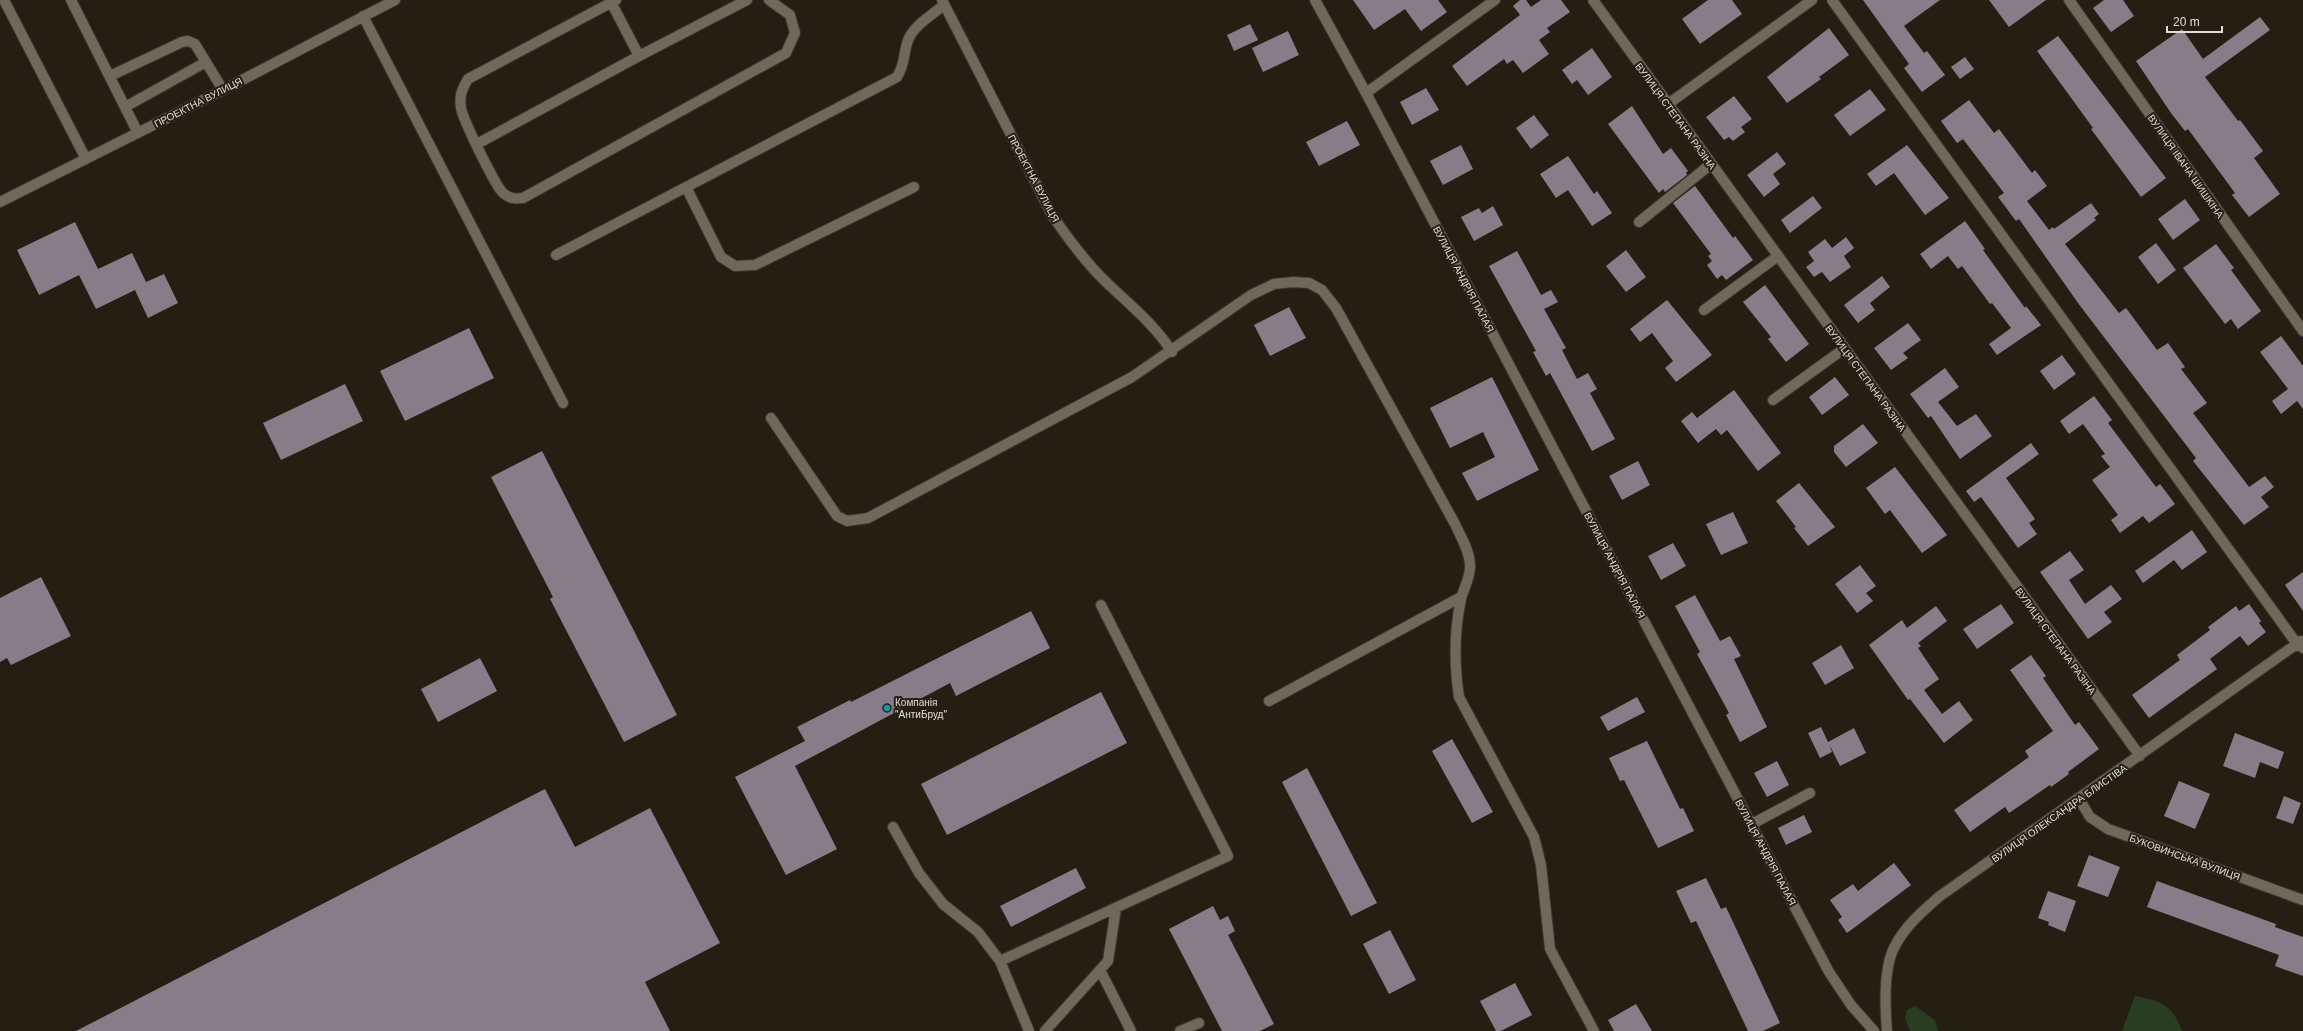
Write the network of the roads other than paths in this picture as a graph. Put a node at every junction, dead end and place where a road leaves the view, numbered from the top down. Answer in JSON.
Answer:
{"nodes":[{"id":1,"x":4,"y":0,"type":"edge"},
{"id":2,"x":71,"y":0,"type":"edge"},
{"id":3,"x":395,"y":0,"type":"edge"},
{"id":4,"x":747,"y":0,"type":"edge"},
{"id":5,"x":769,"y":0,"type":"edge"},
{"id":6,"x":1314,"y":0,"type":"edge"},
{"id":7,"x":1495,"y":0,"type":"edge"},
{"id":8,"x":1593,"y":0,"type":"edge"},
{"id":9,"x":1812,"y":0,"type":"edge"},
{"id":10,"x":1832,"y":0,"type":"edge"},
{"id":11,"x":2069,"y":0,"type":"edge"},
{"id":12,"x":612,"y":1,"type":"edge"},
{"id":13,"x":943,"y":3,"type":"edge"},
{"id":14,"x":363,"y":16,"type":"junction"},
{"id":15,"x":639,"y":56,"type":"junction"},
{"id":16,"x":206,"y":62,"type":"junction"},
{"id":17,"x":110,"y":76,"type":"junction"},
{"id":18,"x":223,"y":90,"type":"junction"},
{"id":19,"x":1366,"y":93,"type":"junction"},
{"id":20,"x":1668,"y":104,"type":"junction"},
{"id":21,"x":125,"y":106,"type":"junction"},
{"id":22,"x":138,"y":133,"type":"junction"},
{"id":23,"x":477,"y":144,"type":"junction"},
{"id":24,"x":86,"y":159,"type":"junction"},
{"id":25,"x":1711,"y":164,"type":"junction"},
{"id":26,"x":686,"y":187,"type":"junction"},
{"id":27,"x":914,"y":188,"type":"dead end"},
{"id":28,"x":0,"y":202,"type":"edge"},
{"id":29,"x":1639,"y":222,"type":"dead end"},
{"id":30,"x":556,"y":255,"type":"dead end"},
{"id":31,"x":1778,"y":256,"type":"junction"},
{"id":32,"x":1704,"y":310,"type":"dead end"},
{"id":33,"x":2303,"y":331,"type":"edge"},
{"id":34,"x":1845,"y":348,"type":"junction"},
{"id":35,"x":1172,"y":352,"type":"junction"},
{"id":36,"x":1773,"y":400,"type":"dead end"},
{"id":37,"x":563,"y":403,"type":"dead end"},
{"id":38,"x":771,"y":418,"type":"dead end"},
{"id":39,"x":1461,"y":597,"type":"junction"},
{"id":40,"x":1101,"y":605,"type":"dead end"},
{"id":41,"x":2301,"y":644,"type":"edge"},
{"id":42,"x":1269,"y":701,"type":"dead end"},
{"id":43,"x":2140,"y":756,"type":"junction"},
{"id":44,"x":1810,"y":793,"type":"dead end"},
{"id":45,"x":2079,"y":799,"type":"junction"},
{"id":46,"x":1752,"y":824,"type":"junction"},
{"id":47,"x":893,"y":827,"type":"dead end"},
{"id":48,"x":2303,"y":900,"type":"edge"},
{"id":49,"x":1116,"y":908,"type":"junction"},
{"id":50,"x":1000,"y":961,"type":"junction"},
{"id":51,"x":1100,"y":970,"type":"junction"},
{"id":52,"x":1199,"y":1023,"type":"dead end"},
{"id":53,"x":1029,"y":1031,"type":"edge"},
{"id":54,"x":1045,"y":1031,"type":"edge"},
{"id":55,"x":1131,"y":1031,"type":"edge"},
{"id":56,"x":1180,"y":1031,"type":"edge"},
{"id":57,"x":1594,"y":1031,"type":"edge"},
{"id":58,"x":1874,"y":1031,"type":"edge"},
{"id":59,"x":1887,"y":1031,"type":"edge"}],
"edges":[{"from":1,"to":24,"type":"street"},
{"from":2,"to":17,"type":"street"},
{"from":3,"to":14,"type":"street","name":"ПРОЕКТНА ВУЛИЦЯ"},
{"from":4,"to":15,"type":"street"},
{"from":5,"to":23,"type":"street"},
{"from":6,"to":19,"type":"street","name":"ВУЛИЦЯ АНДРІЯ ПАЛАЯ"},
{"from":7,"to":19,"type":"street"},
{"from":8,"to":20,"type":"street","name":"ВУЛИЦЯ СТЕПАНА РАЗІНА"},
{"from":9,"to":20,"type":"street"},
{"from":10,"to":41,"type":"street"},
{"from":11,"to":33,"type":"street","name":"ВУЛИЦЯ ІВАНА ШИШКІНА"},
{"from":12,"to":15,"type":"street"},
{"from":12,"to":23,"type":"street"},
{"from":13,"to":26,"type":"street"},
{"from":13,"to":35,"type":"street","name":"ПРОЕКТНА ВУЛИЦЯ"},
{"from":14,"to":18,"type":"street","name":"ПРОЕКТНА ВУЛИЦЯ"},
{"from":14,"to":37,"type":"street"},
{"from":15,"to":23,"type":"street"},
{"from":16,"to":17,"type":"street"},
{"from":16,"to":18,"type":"street"},
{"from":16,"to":21,"type":"street"},
{"from":17,"to":21,"type":"street"},
{"from":18,"to":22,"type":"street","name":"ПРОЕКТНА ВУЛИЦЯ"},
{"from":19,"to":46,"type":"street","name":"ВУЛИЦЯ АНДРІЯ ПАЛАЯ"},
{"from":20,"to":25,"type":"street","name":"ВУЛИЦЯ СТЕПАНА РАЗІНА"},
{"from":21,"to":22,"type":"street"},
{"from":22,"to":24,"type":"street","name":"ПРОЕКТНА ВУЛИЦЯ"},
{"from":24,"to":28,"type":"street","name":"ПРОЕКТНА ВУЛИЦЯ"},
{"from":25,"to":29,"type":"street"},
{"from":25,"to":31,"type":"street","name":"ВУЛИЦЯ СТЕПАНА РАЗІНА"},
{"from":26,"to":27,"type":"street"},
{"from":26,"to":30,"type":"street"},
{"from":31,"to":32,"type":"street"},
{"from":31,"to":34,"type":"street","name":"ВУЛИЦЯ СТЕПАНА РАЗІНА"},
{"from":34,"to":36,"type":"street"},
{"from":34,"to":43,"type":"street","name":"ВУЛИЦЯ СТЕПАНА РАЗІНА"},
{"from":35,"to":38,"type":"street"},
{"from":35,"to":39,"type":"street"},
{"from":39,"to":42,"type":"street"},
{"from":39,"to":57,"type":"street"},
{"from":40,"to":49,"type":"street"},
{"from":41,"to":43,"type":"street","name":"ВУЛИЦЯ ОЛЕКСАНДРА БЛИСТІВА"},
{"from":43,"to":45,"type":"street","name":"ВУЛИЦЯ ОЛЕКСАНДРА БЛИСТІВА"},
{"from":44,"to":46,"type":"street"},
{"from":45,"to":48,"type":"street","name":"БУКОВИНСЬКА ВУЛИЦЯ"},
{"from":45,"to":59,"type":"street","name":"ВУЛИЦЯ ОЛЕКСАНДРА БЛИСТІВА"},
{"from":46,"to":58,"type":"street","name":"ВУЛИЦЯ АНДРІЯ ПАЛАЯ"},
{"from":47,"to":50,"type":"street"},
{"from":49,"to":50,"type":"street"},
{"from":49,"to":51,"type":"street"},
{"from":50,"to":53,"type":"street"},
{"from":51,"to":54,"type":"street"},
{"from":51,"to":55,"type":"street"},
{"from":52,"to":56,"type":"street"}]}
